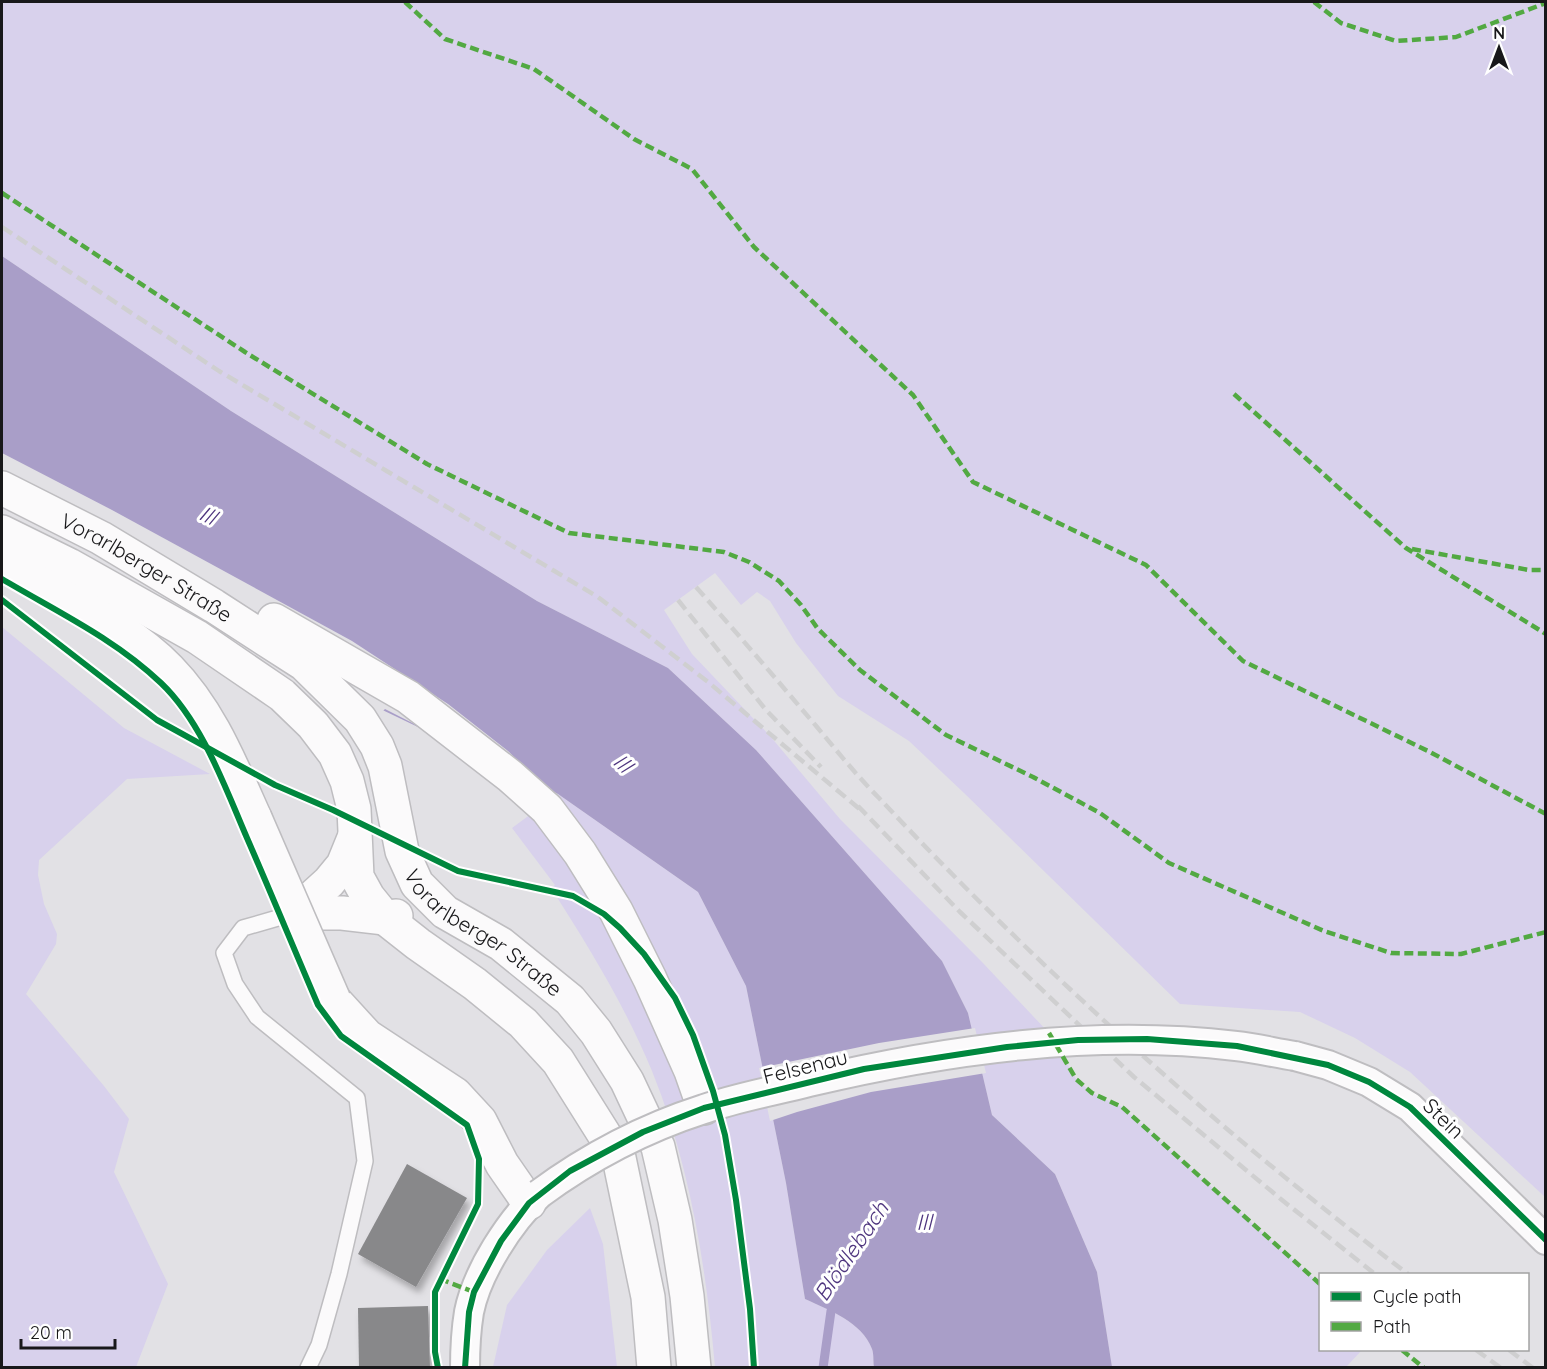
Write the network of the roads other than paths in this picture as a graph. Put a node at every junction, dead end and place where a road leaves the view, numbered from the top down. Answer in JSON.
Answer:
{"nodes":[{"id":1,"x":2,"y":488,"type":"edge"},
{"id":2,"x":2,"y":532,"type":"edge"},
{"id":3,"x":2,"y":559,"type":"edge"},
{"id":4,"x":58,"y":576,"type":"junction"},
{"id":5,"x":214,"y":606,"type":"junction"},
{"id":6,"x":356,"y":834,"type":"junction"},
{"id":7,"x":402,"y":851,"type":"junction"},
{"id":8,"x":445,"y":912,"type":"junction"},
{"id":9,"x":295,"y":913,"type":"junction"},
{"id":10,"x":385,"y":918,"type":"junction"},
{"id":11,"x":1294,"y":1056,"type":"joint"},
{"id":12,"x":704,"y":1108,"type":"junction"},
{"id":13,"x":534,"y":1198,"type":"junction"},
{"id":14,"x":1545,"y":1240,"type":"edge"},
{"id":15,"x":308,"y":1368,"type":"edge"},
{"id":16,"x":465,"y":1368,"type":"edge"},
{"id":17,"x":654,"y":1368,"type":"edge"},
{"id":18,"x":694,"y":1368,"type":"edge"}],
"edges":[{"from":1,"to":5,"type":"main road","name":"Vorarlberger Straße"},
{"from":2,"to":4,"type":"main road","name":"Vorarlberger Straße"},
{"from":3,"to":4,"type":"main road"},
{"from":4,"to":6,"type":"main road","name":"Vorarlberger Straße"},
{"from":4,"to":13,"type":"main road","bridge":true},
{"from":5,"to":7,"type":"main road","name":"Vorarlberger Straße"},
{"from":5,"to":12,"type":"main road"},
{"from":6,"to":9,"type":"main road"},
{"from":6,"to":10,"type":"main road","name":"Vorarlberger Straße"},
{"from":7,"to":8,"type":"main road","name":"Vorarlberger Straße"},
{"from":7,"to":10,"type":"main road"},
{"from":8,"to":10,"type":"main road"},
{"from":8,"to":18,"type":"main road","name":"Vorarlberger Straße"},
{"from":9,"to":10,"type":"main road"},
{"from":9,"to":15,"type":"lane"},
{"from":10,"to":17,"type":"main road","name":"Vorarlberger Straße"},
{"from":11,"to":12,"type":"street","name":"Felsenau","bridge":true},
{"from":11,"to":14,"type":"street","name":"Stein"},
{"from":12,"to":13,"type":"street","name":"Felsenau","bridge":true},
{"from":13,"to":16,"type":"street","name":"Felsenau"}]}
